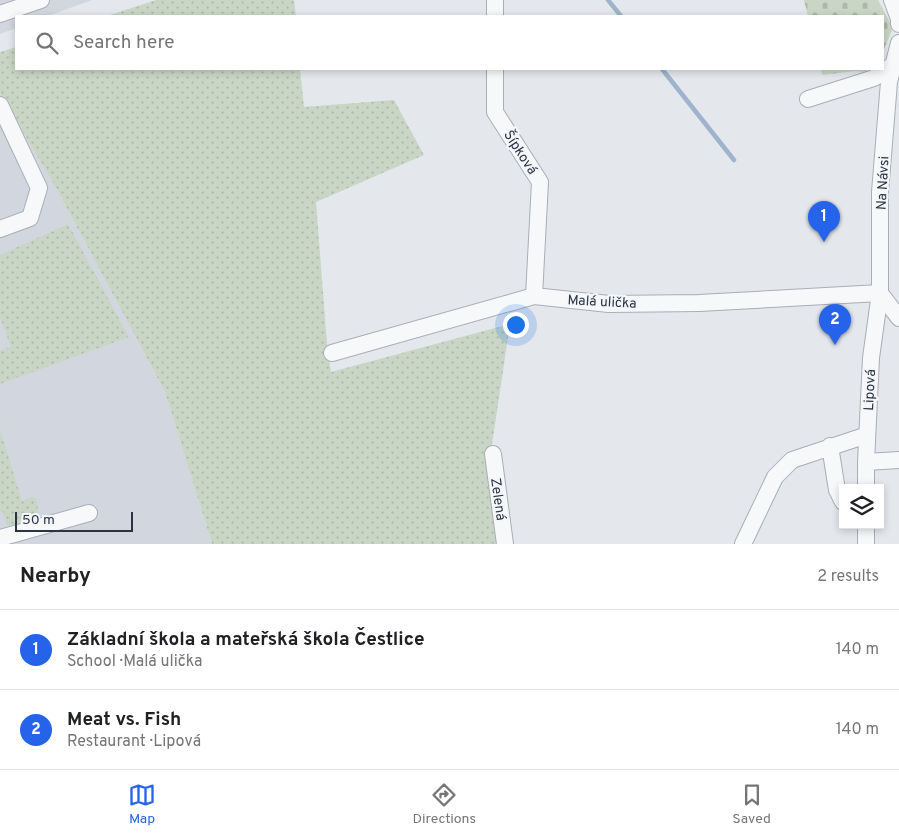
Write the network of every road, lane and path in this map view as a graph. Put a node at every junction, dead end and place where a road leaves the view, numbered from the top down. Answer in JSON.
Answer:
{"nodes":[{"id":1,"x":40,"y":0,"type":"edge"},
{"id":2,"x":495,"y":0,"type":"edge"},
{"id":3,"x":892,"y":0,"type":"edge"},
{"id":4,"x":0,"y":14,"type":"edge"},
{"id":5,"x":495,"y":15,"type":"edge"},
{"id":6,"x":899,"y":24,"type":"edge"},
{"id":7,"x":899,"y":43,"type":"edge"},
{"id":8,"x":894,"y":64,"type":"junction"},
{"id":9,"x":495,"y":70,"type":"edge"},
{"id":10,"x":808,"y":99,"type":"dead end"},
{"id":11,"x":0,"y":105,"type":"edge"},
{"id":12,"x":0,"y":229,"type":"edge"},
{"id":13,"x":880,"y":293,"type":"junction"},
{"id":14,"x":534,"y":296,"type":"junction"},
{"id":15,"x":899,"y":318,"type":"edge"},
{"id":16,"x":332,"y":353,"type":"dead end"},
{"id":17,"x":867,"y":435,"type":"junction"},
{"id":18,"x":830,"y":446,"type":"junction"},
{"id":19,"x":493,"y":454,"type":"dead end"},
{"id":20,"x":899,"y":460,"type":"edge"},
{"id":21,"x":866,"y":462,"type":"junction"},
{"id":22,"x":866,"y":484,"type":"edge"},
{"id":23,"x":839,"y":494,"type":"edge"},
{"id":24,"x":89,"y":514,"type":"dead end"},
{"id":25,"x":866,"y":529,"type":"edge"},
{"id":26,"x":0,"y":538,"type":"edge"},
{"id":27,"x":505,"y":544,"type":"edge"},
{"id":28,"x":743,"y":544,"type":"edge"},
{"id":29,"x":866,"y":544,"type":"edge"}],
"edges":[{"from":1,"to":4,"type":"street"},
{"from":2,"to":5,"type":"street"},
{"from":3,"to":6,"type":"street"},
{"from":7,"to":8,"type":"street","name":"Na Návsi"},
{"from":8,"to":10,"type":"street"},
{"from":8,"to":13,"type":"street","name":"Na Návsi"},
{"from":9,"to":14,"type":"street","name":"Šípková"},
{"from":11,"to":12,"type":"street"},
{"from":13,"to":14,"type":"street","name":"Malá ulička"},
{"from":13,"to":15,"type":"street"},
{"from":13,"to":17,"type":"street","name":"Lipová"},
{"from":14,"to":16,"type":"street","name":"Malá ulička"},
{"from":17,"to":18,"type":"street"},
{"from":17,"to":21,"type":"street","name":"Lipová"},
{"from":18,"to":23,"type":"street"},
{"from":18,"to":28,"type":"street"},
{"from":19,"to":27,"type":"street","name":"Zelená"},
{"from":20,"to":21,"type":"street"},
{"from":21,"to":22,"type":"street","name":"Lipová"},
{"from":24,"to":26,"type":"street"},
{"from":25,"to":29,"type":"street"}]}
